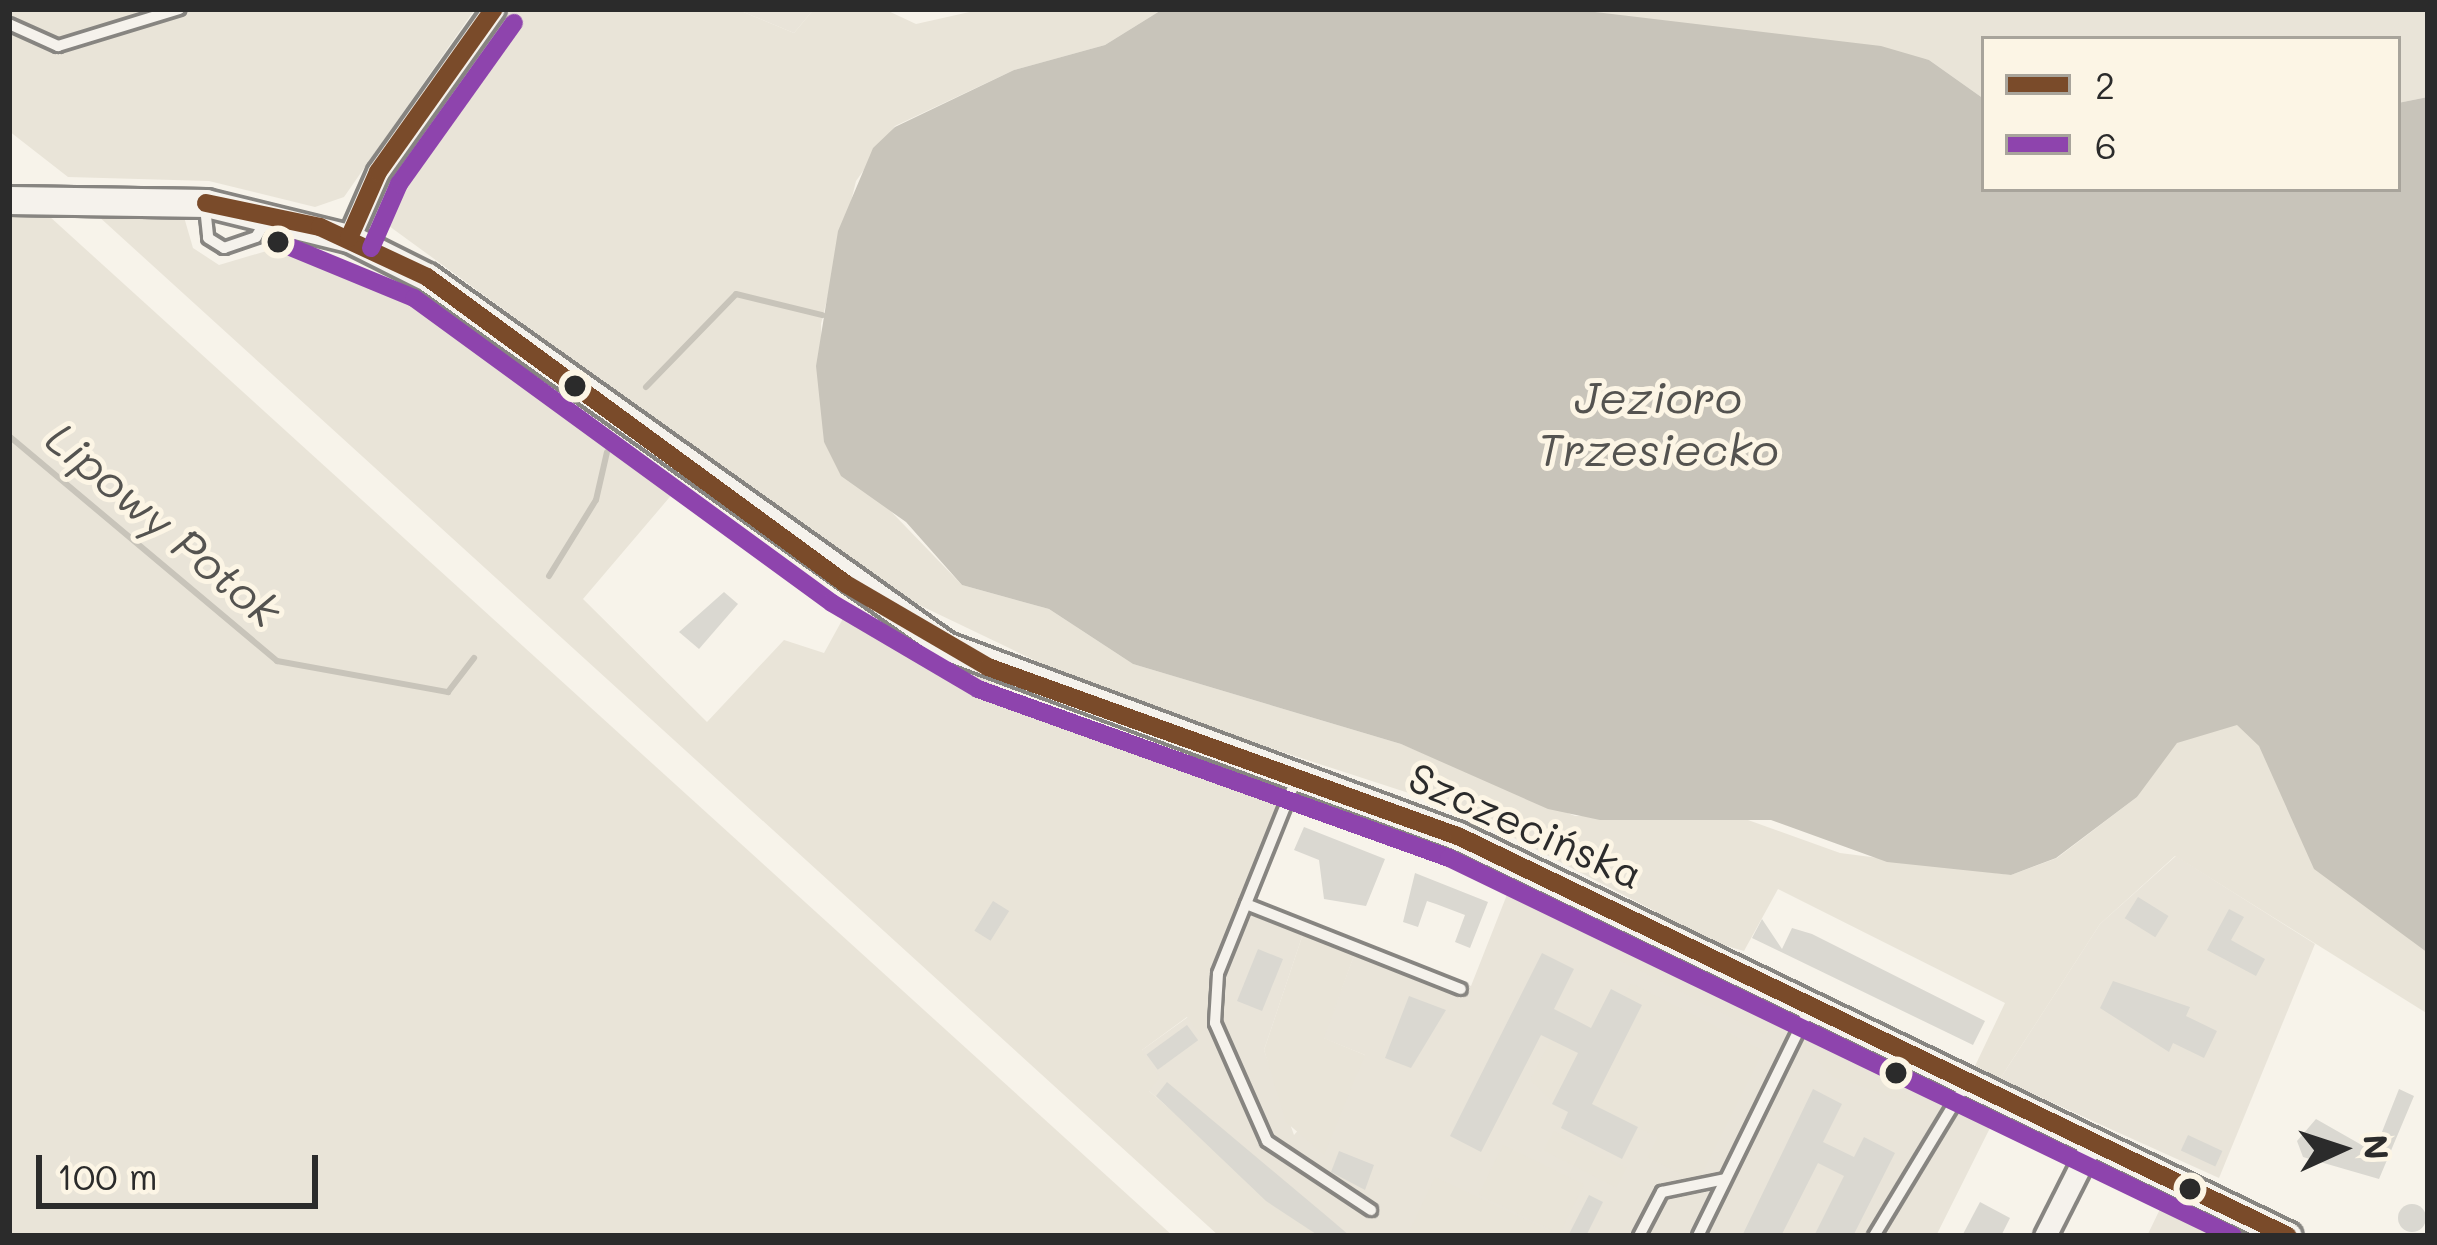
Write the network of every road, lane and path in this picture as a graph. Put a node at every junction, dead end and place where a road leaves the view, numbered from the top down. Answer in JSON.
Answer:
{"nodes":[{"id":1,"x":178,"y":9,"type":"edge"},
{"id":2,"x":494,"y":9,"type":"edge"},
{"id":3,"x":9,"y":24,"type":"edge"},
{"id":4,"x":9,"y":200,"type":"edge"},
{"id":5,"x":206,"y":203,"type":"junction"},
{"id":6,"x":270,"y":215,"type":"junction"},
{"id":7,"x":349,"y":238,"type":"junction"},
{"id":8,"x":1297,"y":777,"type":"junction"},
{"id":9,"x":1246,"y":904,"type":"junction"},
{"id":10,"x":1461,"y":989,"type":"dead end"},
{"id":11,"x":1810,"y":1009,"type":"junction"},
{"id":12,"x":1965,"y":1086,"type":"junction"},
{"id":13,"x":2089,"y":1149,"type":"junction"},
{"id":14,"x":1725,"y":1179,"type":"junction"},
{"id":15,"x":1371,"y":1210,"type":"dead end"},
{"id":16,"x":2250,"y":1229,"type":"edge"},
{"id":17,"x":1639,"y":1236,"type":"edge"},
{"id":18,"x":1697,"y":1236,"type":"edge"},
{"id":19,"x":1874,"y":1236,"type":"edge"},
{"id":20,"x":2045,"y":1236,"type":"edge"},
{"id":21,"x":2288,"y":1236,"type":"edge"}],
"edges":[{"from":1,"to":3,"type":"lane"},
{"from":2,"to":7,"type":"street"},
{"from":4,"to":5,"type":"street","name":"Szczecińska"},
{"from":5,"to":6,"type":"street","name":"Szczecińska"},
{"from":5,"to":6,"type":"lane"},
{"from":6,"to":7,"type":"street","name":"Szczecińska"},
{"from":7,"to":8,"type":"street","name":"Szczecińska"},
{"from":8,"to":9,"type":"lane"},
{"from":8,"to":11,"type":"street","name":"Szczecińska"},
{"from":9,"to":10,"type":"lane"},
{"from":9,"to":15,"type":"lane"},
{"from":11,"to":12,"type":"street","name":"Szczecińska"},
{"from":11,"to":14,"type":"lane"},
{"from":12,"to":13,"type":"street","name":"Szczecińska"},
{"from":12,"to":19,"type":"lane"},
{"from":13,"to":16,"type":"street","name":"Szczecińska"},
{"from":13,"to":20,"type":"street"},
{"from":14,"to":17,"type":"lane"},
{"from":14,"to":18,"type":"lane"},
{"from":16,"to":21,"type":"street","name":"Szczecińska"}]}
